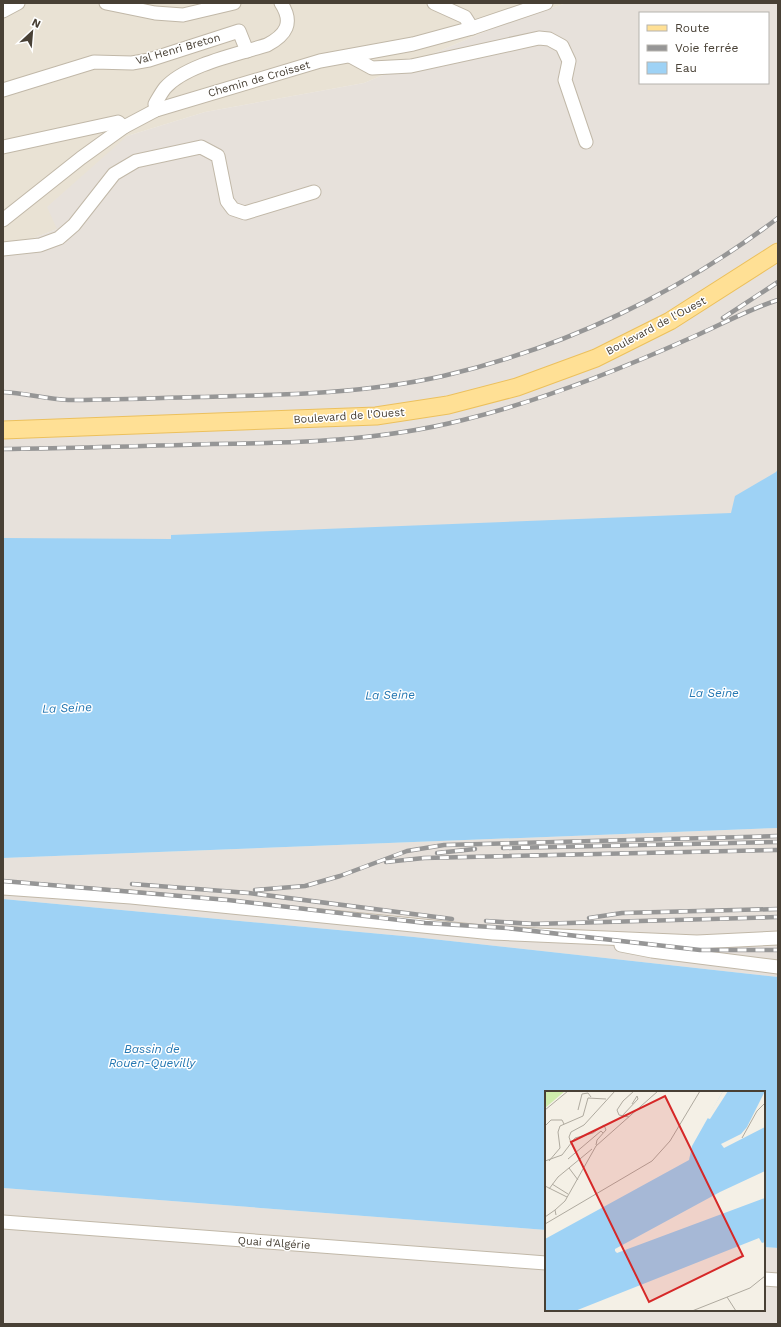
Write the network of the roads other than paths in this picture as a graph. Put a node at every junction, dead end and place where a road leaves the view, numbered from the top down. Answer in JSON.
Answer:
{"nodes":[{"id":1,"x":18,"y":3,"type":"edge"},
{"id":2,"x":106,"y":3,"type":"edge"},
{"id":3,"x":234,"y":3,"type":"edge"},
{"id":4,"x":281,"y":3,"type":"edge"},
{"id":5,"x":434,"y":3,"type":"edge"},
{"id":6,"x":546,"y":3,"type":"edge"},
{"id":7,"x":3,"y":11,"type":"edge"},
{"id":8,"x":472,"y":28,"type":"junction"},
{"id":9,"x":247,"y":51,"type":"junction"},
{"id":10,"x":350,"y":56,"type":"junction"},
{"id":11,"x":3,"y":90,"type":"edge"},
{"id":12,"x":156,"y":110,"type":"junction"},
{"id":13,"x":124,"y":126,"type":"junction"},
{"id":14,"x":586,"y":142,"type":"dead end"},
{"id":15,"x":3,"y":147,"type":"edge"},
{"id":16,"x":314,"y":192,"type":"dead end"},
{"id":17,"x":3,"y":220,"type":"edge"},
{"id":18,"x":3,"y":249,"type":"edge"},
{"id":19,"x":778,"y":252,"type":"edge"},
{"id":20,"x":3,"y":430,"type":"edge"},
{"id":21,"x":3,"y":888,"type":"edge"},
{"id":22,"x":584,"y":937,"type":"junction"},
{"id":23,"x":778,"y":938,"type":"edge"},
{"id":24,"x":778,"y":966,"type":"edge"},
{"id":25,"x":3,"y":1222,"type":"edge"},
{"id":26,"x":545,"y":1263,"type":"edge"},
{"id":27,"x":765,"y":1279,"type":"edge"},
{"id":28,"x":778,"y":1280,"type":"edge"}],
"edges":[{"from":1,"to":7,"type":"street"},
{"from":2,"to":3,"type":"street"},
{"from":4,"to":9,"type":"street"},
{"from":5,"to":8,"type":"street"},
{"from":6,"to":8,"type":"street","name":"Chemin de Croisset"},
{"from":8,"to":10,"type":"street","name":"Chemin de Croisset"},
{"from":9,"to":11,"type":"street","name":"Val Henri Breton"},
{"from":9,"to":12,"type":"street"},
{"from":10,"to":12,"type":"street","name":"Chemin de Croisset"},
{"from":10,"to":14,"type":"street"},
{"from":12,"to":13,"type":"street","name":"Chemin de Croisset"},
{"from":13,"to":15,"type":"street"},
{"from":13,"to":17,"type":"street","name":"Chemin de Croisset"},
{"from":16,"to":18,"type":"street"},
{"from":19,"to":20,"type":"main road","name":"Boulevard de l'Ouest"},
{"from":21,"to":22,"type":"street"},
{"from":22,"to":23,"type":"street"},
{"from":22,"to":24,"type":"street"},
{"from":25,"to":26,"type":"street","name":"Quai d'Algérie"},
{"from":27,"to":28,"type":"street"}]}
